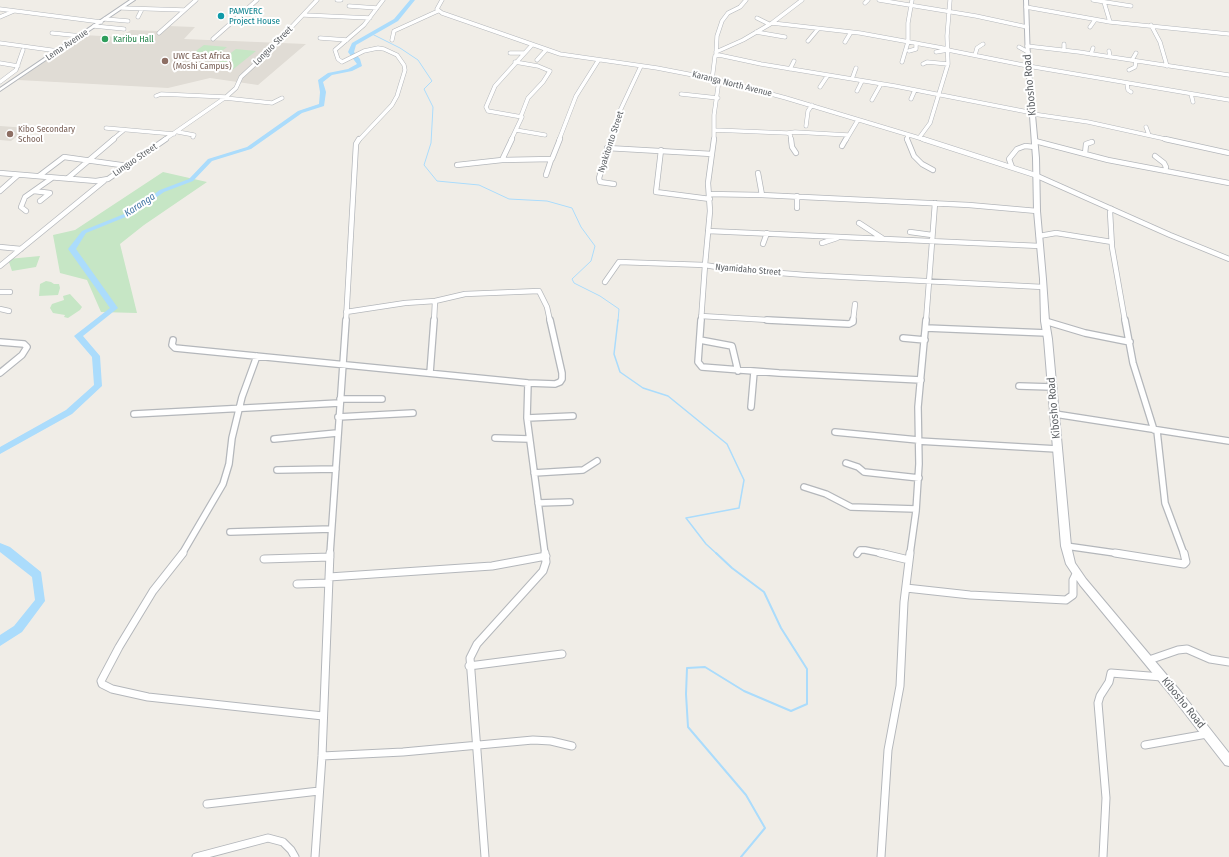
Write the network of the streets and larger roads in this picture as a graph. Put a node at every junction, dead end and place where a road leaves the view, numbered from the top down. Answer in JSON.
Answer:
{"nodes":[{"id":1,"x":133,"y":0,"type":"edge"},
{"id":2,"x":196,"y":0,"type":"edge"},
{"id":3,"x":257,"y":0,"type":"edge"},
{"id":4,"x":318,"y":0,"type":"edge"},
{"id":5,"x":337,"y":0,"type":"edge"},
{"id":6,"x":341,"y":0,"type":"edge"},
{"id":7,"x":384,"y":0,"type":"edge"},
{"id":8,"x":442,"y":0,"type":"edge"},
{"id":9,"x":746,"y":0,"type":"edge"},
{"id":10,"x":802,"y":0,"type":"edge"},
{"id":11,"x":868,"y":0,"type":"edge"},
{"id":12,"x":879,"y":0,"type":"edge"},
{"id":13,"x":912,"y":0,"type":"edge"},
{"id":14,"x":951,"y":0,"type":"edge"},
{"id":15,"x":1093,"y":0,"type":"edge"},
{"id":16,"x":1102,"y":1,"type":"edge"},
{"id":17,"x":865,"y":3,"type":"dead end"},
{"id":18,"x":1026,"y":4,"type":"edge"},
{"id":19,"x":910,"y":5,"type":"junction"},
{"id":20,"x":349,"y":6,"type":"dead end"},
{"id":21,"x":1131,"y":6,"type":"dead end"},
{"id":22,"x":122,"y":8,"type":"junction"},
{"id":23,"x":142,"y":8,"type":"junction"},
{"id":24,"x":377,"y":8,"type":"junction"},
{"id":25,"x":0,"y":9,"type":"edge"},
{"id":26,"x":184,"y":10,"type":"junction"},
{"id":27,"x":14,"y":11,"type":"junction"},
{"id":28,"x":438,"y":11,"type":"junction"},
{"id":29,"x":949,"y":12,"type":"junction"},
{"id":30,"x":304,"y":15,"type":"junction"},
{"id":31,"x":0,"y":17,"type":"edge"},
{"id":32,"x":138,"y":17,"type":"dead end"},
{"id":33,"x":370,"y":18,"type":"junction"},
{"id":34,"x":757,"y":18,"type":"dead end"},
{"id":35,"x":103,"y":20,"type":"junction"},
{"id":36,"x":1095,"y":20,"type":"junction"},
{"id":37,"x":128,"y":21,"type":"dead end"},
{"id":38,"x":1110,"y":22,"type":"junction"},
{"id":39,"x":771,"y":23,"type":"junction"},
{"id":40,"x":1151,"y":25,"type":"junction"},
{"id":41,"x":94,"y":26,"type":"junction"},
{"id":42,"x":1026,"y":27,"type":"junction"},
{"id":43,"x":1090,"y":27,"type":"dead end"},
{"id":44,"x":818,"y":28,"type":"junction"},
{"id":45,"x":124,"y":29,"type":"dead end"},
{"id":46,"x":756,"y":32,"type":"junction"},
{"id":47,"x":851,"y":32,"type":"junction"},
{"id":48,"x":52,"y":33,"type":"dead end"},
{"id":49,"x":159,"y":33,"type":"dead end"},
{"id":50,"x":1229,"y":34,"type":"edge"},
{"id":51,"x":81,"y":36,"type":"junction"},
{"id":52,"x":785,"y":37,"type":"dead end"},
{"id":53,"x":320,"y":38,"type":"dead end"},
{"id":54,"x":213,"y":39,"type":"dead end"},
{"id":55,"x":348,"y":40,"type":"junction"},
{"id":56,"x":392,"y":40,"type":"dead end"},
{"id":57,"x":808,"y":41,"type":"dead end"},
{"id":58,"x":845,"y":42,"type":"dead end"},
{"id":59,"x":908,"y":42,"type":"junction"},
{"id":60,"x":0,"y":43,"type":"edge"},
{"id":61,"x":916,"y":43,"type":"junction"},
{"id":62,"x":983,"y":44,"type":"dead end"},
{"id":63,"x":1064,"y":44,"type":"dead end"},
{"id":64,"x":532,"y":45,"type":"junction"},
{"id":65,"x":1025,"y":48,"type":"junction"},
{"id":66,"x":1093,"y":48,"type":"dead end"},
{"id":67,"x":24,"y":50,"type":"dead end"},
{"id":68,"x":546,"y":50,"type":"junction"},
{"id":69,"x":948,"y":50,"type":"junction"},
{"id":70,"x":1064,"y":50,"type":"junction"},
{"id":71,"x":58,"y":51,"type":"junction"},
{"id":72,"x":909,"y":51,"type":"dead end"},
{"id":73,"x":1109,"y":51,"type":"dead end"},
{"id":74,"x":936,"y":52,"type":"dead end"},
{"id":75,"x":510,"y":53,"type":"dead end"},
{"id":76,"x":525,"y":53,"type":"junction"},
{"id":77,"x":716,"y":53,"type":"junction"},
{"id":78,"x":1136,"y":53,"type":"dead end"},
{"id":79,"x":1091,"y":54,"type":"junction"},
{"id":80,"x":975,"y":55,"type":"junction"},
{"id":81,"x":1110,"y":57,"type":"junction"},
{"id":82,"x":537,"y":60,"type":"dead end"},
{"id":83,"x":598,"y":61,"type":"junction"},
{"id":84,"x":777,"y":61,"type":"dead end"},
{"id":85,"x":794,"y":61,"type":"dead end"},
{"id":86,"x":1134,"y":61,"type":"junction"},
{"id":87,"x":516,"y":62,"type":"junction"},
{"id":88,"x":902,"y":62,"type":"dead end"},
{"id":89,"x":0,"y":63,"type":"edge"},
{"id":90,"x":923,"y":64,"type":"dead end"},
{"id":91,"x":948,"y":64,"type":"junction"},
{"id":92,"x":18,"y":66,"type":"junction"},
{"id":93,"x":641,"y":66,"type":"junction"},
{"id":94,"x":774,"y":66,"type":"junction"},
{"id":95,"x":1028,"y":66,"type":"junction"},
{"id":96,"x":1168,"y":66,"type":"junction"},
{"id":97,"x":856,"y":68,"type":"dead end"},
{"id":98,"x":790,"y":69,"type":"junction"},
{"id":99,"x":1129,"y":70,"type":"dead end"},
{"id":100,"x":828,"y":75,"type":"junction"},
{"id":101,"x":1229,"y":75,"type":"edge"},
{"id":102,"x":852,"y":79,"type":"junction"},
{"id":103,"x":712,"y":80,"type":"junction"},
{"id":104,"x":719,"y":80,"type":"junction"},
{"id":105,"x":862,"y":81,"type":"junction"},
{"id":106,"x":0,"y":82,"type":"edge"},
{"id":107,"x":881,"y":84,"type":"junction"},
{"id":108,"x":1127,"y":84,"type":"junction"},
{"id":109,"x":820,"y":87,"type":"dead end"},
{"id":110,"x":0,"y":90,"type":"edge"},
{"id":111,"x":915,"y":90,"type":"junction"},
{"id":112,"x":857,"y":91,"type":"dead end"},
{"id":113,"x":231,"y":92,"type":"joint"},
{"id":114,"x":1131,"y":92,"type":"dead end"},
{"id":115,"x":681,"y":94,"type":"dead end"},
{"id":116,"x":938,"y":94,"type":"junction"},
{"id":117,"x":1191,"y":94,"type":"junction"},
{"id":118,"x":156,"y":96,"type":"dead end"},
{"id":119,"x":225,"y":98,"type":"junction"},
{"id":120,"x":282,"y":98,"type":"dead end"},
{"id":121,"x":718,"y":98,"type":"junction"},
{"id":122,"x":911,"y":99,"type":"dead end"},
{"id":123,"x":872,"y":100,"type":"dead end"},
{"id":124,"x":1229,"y":100,"type":"edge"},
{"id":125,"x":1193,"y":102,"type":"dead end"},
{"id":126,"x":812,"y":105,"type":"junction"},
{"id":127,"x":1033,"y":114,"type":"junction"},
{"id":128,"x":521,"y":116,"type":"junction"},
{"id":129,"x":858,"y":120,"type":"junction"},
{"id":130,"x":806,"y":126,"type":"dead end"},
{"id":131,"x":1146,"y":127,"type":"dead end"},
{"id":132,"x":106,"y":128,"type":"dead end"},
{"id":133,"x":124,"y":130,"type":"junction"},
{"id":134,"x":516,"y":130,"type":"junction"},
{"id":135,"x":714,"y":130,"type":"junction"},
{"id":136,"x":176,"y":133,"type":"junction"},
{"id":137,"x":787,"y":133,"type":"junction"},
{"id":138,"x":1138,"y":133,"type":"junction"},
{"id":139,"x":908,"y":134,"type":"junction"},
{"id":140,"x":848,"y":135,"type":"junction"},
{"id":141,"x":1149,"y":135,"type":"junction"},
{"id":142,"x":545,"y":136,"type":"dead end"},
{"id":143,"x":193,"y":137,"type":"dead end"},
{"id":144,"x":919,"y":138,"type":"junction"},
{"id":145,"x":1140,"y":138,"type":"dead end"},
{"id":146,"x":1092,"y":142,"type":"dead end"},
{"id":147,"x":1035,"y":144,"type":"junction"},
{"id":148,"x":842,"y":146,"type":"dead end"},
{"id":149,"x":607,"y":148,"type":"junction"},
{"id":150,"x":661,"y":150,"type":"junction"},
{"id":151,"x":796,"y":153,"type":"dead end"},
{"id":152,"x":1229,"y":153,"type":"edge"},
{"id":153,"x":712,"y":154,"type":"junction"},
{"id":154,"x":1085,"y":154,"type":"junction"},
{"id":155,"x":1155,"y":156,"type":"dead end"},
{"id":156,"x":502,"y":160,"type":"junction"},
{"id":157,"x":551,"y":160,"type":"junction"},
{"id":158,"x":88,"y":161,"type":"junction"},
{"id":159,"x":456,"y":165,"type":"dead end"},
{"id":160,"x":128,"y":166,"type":"junction"},
{"id":161,"x":1012,"y":167,"type":"junction"},
{"id":162,"x":932,"y":170,"type":"dead end"},
{"id":163,"x":1164,"y":171,"type":"junction"},
{"id":164,"x":0,"y":173,"type":"edge"},
{"id":165,"x":758,"y":173,"type":"dead end"},
{"id":166,"x":18,"y":175,"type":"junction"},
{"id":167,"x":546,"y":175,"type":"dead end"},
{"id":168,"x":1035,"y":175,"type":"junction"},
{"id":169,"x":39,"y":176,"type":"junction"},
{"id":170,"x":52,"y":178,"type":"junction"},
{"id":171,"x":68,"y":178,"type":"junction"},
{"id":172,"x":104,"y":181,"type":"junction"},
{"id":173,"x":1229,"y":183,"type":"edge"},
{"id":174,"x":614,"y":184,"type":"dead end"},
{"id":175,"x":0,"y":191,"type":"edge"},
{"id":176,"x":34,"y":191,"type":"junction"},
{"id":177,"x":762,"y":195,"type":"junction"},
{"id":178,"x":710,"y":196,"type":"junction"},
{"id":179,"x":796,"y":196,"type":"junction"},
{"id":180,"x":40,"y":202,"type":"dead end"},
{"id":181,"x":935,"y":203,"type":"junction"},
{"id":182,"x":797,"y":208,"type":"dead end"},
{"id":183,"x":1112,"y":209,"type":"junction"},
{"id":184,"x":26,"y":210,"type":"dead end"},
{"id":185,"x":1037,"y":211,"type":"junction"},
{"id":186,"x":859,"y":223,"type":"dead end"},
{"id":187,"x":708,"y":231,"type":"junction"},
{"id":188,"x":910,"y":232,"type":"dead end"},
{"id":189,"x":767,"y":233,"type":"junction"},
{"id":190,"x":815,"y":235,"type":"junction"},
{"id":191,"x":1039,"y":236,"type":"junction"},
{"id":192,"x":839,"y":237,"type":"junction"},
{"id":193,"x":932,"y":238,"type":"junction"},
{"id":194,"x":883,"y":239,"type":"junction"},
{"id":195,"x":814,"y":242,"type":"dead end"},
{"id":196,"x":1112,"y":242,"type":"junction"},
{"id":197,"x":822,"y":243,"type":"dead end"},
{"id":198,"x":763,"y":244,"type":"dead end"},
{"id":199,"x":1040,"y":246,"type":"junction"},
{"id":200,"x":0,"y":247,"type":"edge"},
{"id":201,"x":21,"y":248,"type":"junction"},
{"id":202,"x":1229,"y":259,"type":"edge"},
{"id":203,"x":705,"y":265,"type":"junction"},
{"id":204,"x":0,"y":266,"type":"edge"},
{"id":205,"x":930,"y":281,"type":"junction"},
{"id":206,"x":605,"y":282,"type":"dead end"},
{"id":207,"x":1043,"y":287,"type":"junction"},
{"id":208,"x":0,"y":292,"type":"edge"},
{"id":209,"x":10,"y":292,"type":"dead end"},
{"id":210,"x":435,"y":301,"type":"junction"},
{"id":211,"x":855,"y":304,"type":"dead end"},
{"id":212,"x":0,"y":309,"type":"edge"},
{"id":213,"x":9,"y":311,"type":"dead end"},
{"id":214,"x":346,"y":312,"type":"junction"},
{"id":215,"x":701,"y":316,"type":"junction"},
{"id":216,"x":1045,"y":322,"type":"junction"},
{"id":217,"x":926,"y":328,"type":"junction"},
{"id":218,"x":1047,"y":333,"type":"junction"},
{"id":219,"x":904,"y":338,"type":"dead end"},
{"id":220,"x":172,"y":340,"type":"dead end"},
{"id":221,"x":700,"y":340,"type":"junction"},
{"id":222,"x":925,"y":340,"type":"junction"},
{"id":223,"x":0,"y":342,"type":"edge"},
{"id":224,"x":1130,"y":342,"type":"junction"},
{"id":225,"x":258,"y":356,"type":"junction"},
{"id":226,"x":343,"y":364,"type":"junction"},
{"id":227,"x":738,"y":370,"type":"junction"},
{"id":228,"x":754,"y":372,"type":"junction"},
{"id":229,"x":0,"y":373,"type":"edge"},
{"id":230,"x":430,"y":373,"type":"junction"},
{"id":231,"x":921,"y":380,"type":"junction"},
{"id":232,"x":528,"y":383,"type":"junction"},
{"id":233,"x":1019,"y":386,"type":"dead end"},
{"id":234,"x":1052,"y":387,"type":"junction"},
{"id":235,"x":382,"y":399,"type":"dead end"},
{"id":236,"x":339,"y":401,"type":"junction"},
{"id":237,"x":751,"y":407,"type":"dead end"},
{"id":238,"x":239,"y":410,"type":"junction"},
{"id":239,"x":413,"y":413,"type":"dead end"},
{"id":240,"x":134,"y":414,"type":"dead end"},
{"id":241,"x":1054,"y":414,"type":"junction"},
{"id":242,"x":573,"y":416,"type":"dead end"},
{"id":243,"x":338,"y":417,"type":"junction"},
{"id":244,"x":527,"y":418,"type":"junction"},
{"id":245,"x":1155,"y":430,"type":"junction"},
{"id":246,"x":835,"y":432,"type":"dead end"},
{"id":247,"x":337,"y":433,"type":"junction"},
{"id":248,"x":495,"y":438,"type":"dead end"},
{"id":249,"x":274,"y":439,"type":"dead end"},
{"id":250,"x":529,"y":439,"type":"junction"},
{"id":251,"x":918,"y":440,"type":"junction"},
{"id":252,"x":1229,"y":441,"type":"edge"},
{"id":253,"x":1057,"y":449,"type":"junction"},
{"id":254,"x":597,"y":461,"type":"dead end"},
{"id":255,"x":846,"y":462,"type":"dead end"},
{"id":256,"x":336,"y":468,"type":"junction"},
{"id":257,"x":277,"y":470,"type":"dead end"},
{"id":258,"x":534,"y":473,"type":"junction"},
{"id":259,"x":919,"y":478,"type":"junction"},
{"id":260,"x":804,"y":487,"type":"dead end"},
{"id":261,"x":538,"y":502,"type":"junction"},
{"id":262,"x":570,"y":502,"type":"dead end"},
{"id":263,"x":916,"y":509,"type":"junction"},
{"id":264,"x":331,"y":529,"type":"junction"},
{"id":265,"x":230,"y":532,"type":"dead end"},
{"id":266,"x":1066,"y":546,"type":"junction"},
{"id":267,"x":857,"y":554,"type":"dead end"},
{"id":268,"x":546,"y":556,"type":"junction"},
{"id":269,"x":330,"y":557,"type":"junction"},
{"id":270,"x":264,"y":559,"type":"dead end"},
{"id":271,"x":909,"y":560,"type":"junction"},
{"id":272,"x":1076,"y":574,"type":"junction"},
{"id":273,"x":329,"y":580,"type":"junction"},
{"id":274,"x":297,"y":584,"type":"dead end"},
{"id":275,"x":906,"y":588,"type":"junction"},
{"id":276,"x":562,"y":654,"type":"dead end"},
{"id":277,"x":1148,"y":660,"type":"junction"},
{"id":278,"x":1229,"y":662,"type":"edge"},
{"id":279,"x":469,"y":666,"type":"junction"},
{"id":280,"x":1162,"y":677,"type":"junction"},
{"id":281,"x":323,"y":716,"type":"junction"},
{"id":282,"x":1208,"y":734,"type":"junction"},
{"id":283,"x":477,"y":745,"type":"junction"},
{"id":284,"x":1145,"y":745,"type":"dead end"},
{"id":285,"x":572,"y":746,"type":"dead end"},
{"id":286,"x":322,"y":756,"type":"junction"},
{"id":287,"x":1229,"y":761,"type":"edge"},
{"id":288,"x":319,"y":791,"type":"junction"},
{"id":289,"x":207,"y":804,"type":"dead end"},
{"id":290,"x":196,"y":857,"type":"edge"},
{"id":291,"x":295,"y":857,"type":"edge"},
{"id":292,"x":314,"y":857,"type":"edge"},
{"id":293,"x":485,"y":857,"type":"edge"},
{"id":294,"x":880,"y":857,"type":"edge"},
{"id":295,"x":1103,"y":857,"type":"edge"}],
"edges":[{"from":1,"to":22,"type":"street","name":"Lema Avenue"},
{"from":2,"to":26,"type":"street"},
{"from":3,"to":54,"type":"street"},
{"from":4,"to":30,"type":"street","name":"Longuo Street"},
{"from":5,"to":6,"type":"street"},
{"from":7,"to":24,"type":"street"},
{"from":8,"to":28,"type":"street"},
{"from":9,"to":77,"type":"street"},
{"from":10,"to":39,"type":"street"},
{"from":11,"to":17,"type":"street"},
{"from":12,"to":19,"type":"street"},
{"from":13,"to":19,"type":"street"},
{"from":14,"to":29,"type":"street"},
{"from":15,"to":16,"type":"street"},
{"from":16,"to":21,"type":"street"},
{"from":16,"to":38,"type":"street"},
{"from":18,"to":36,"type":"street"},
{"from":18,"to":42,"type":"street","name":"Kibosho Road"},
{"from":19,"to":29,"type":"street"},
{"from":19,"to":59,"type":"street"},
{"from":20,"to":24,"type":"street"},
{"from":22,"to":23,"type":"street"},
{"from":22,"to":35,"type":"street","name":"Lema Avenue"},
{"from":23,"to":26,"type":"street"},
{"from":23,"to":32,"type":"street"},
{"from":24,"to":33,"type":"street"},
{"from":25,"to":27,"type":"street"},
{"from":26,"to":49,"type":"street"},
{"from":27,"to":31,"type":"street"},
{"from":27,"to":35,"type":"street"},
{"from":28,"to":56,"type":"street"},
{"from":28,"to":64,"type":"street","name":"Karanga North Avenue"},
{"from":29,"to":42,"type":"street"},
{"from":29,"to":69,"type":"street"},
{"from":30,"to":33,"type":"street"},
{"from":30,"to":113,"type":"street","name":"Longuo Street"},
{"from":33,"to":55,"type":"street"},
{"from":34,"to":39,"type":"street"},
{"from":35,"to":37,"type":"street"},
{"from":35,"to":41,"type":"street","name":"Lema Avenue"},
{"from":36,"to":38,"type":"street"},
{"from":36,"to":43,"type":"street"},
{"from":38,"to":40,"type":"street"},
{"from":39,"to":44,"type":"street"},
{"from":39,"to":46,"type":"street"},
{"from":40,"to":50,"type":"street"},
{"from":40,"to":96,"type":"street"},
{"from":41,"to":45,"type":"street"},
{"from":41,"to":51,"type":"street","name":"Lema Avenue"},
{"from":42,"to":65,"type":"street","name":"Kibosho Road"},
{"from":44,"to":47,"type":"street"},
{"from":44,"to":57,"type":"street"},
{"from":46,"to":52,"type":"street"},
{"from":46,"to":77,"type":"street"},
{"from":47,"to":58,"type":"street"},
{"from":47,"to":59,"type":"street"},
{"from":48,"to":51,"type":"street"},
{"from":51,"to":71,"type":"street","name":"Lema Avenue"},
{"from":53,"to":55,"type":"street"},
{"from":55,"to":214,"type":"street"},
{"from":59,"to":61,"type":"street"},
{"from":59,"to":88,"type":"street"},
{"from":60,"to":71,"type":"street"},
{"from":61,"to":69,"type":"street"},
{"from":61,"to":72,"type":"street"},
{"from":62,"to":80,"type":"street"},
{"from":63,"to":70,"type":"street"},
{"from":64,"to":68,"type":"street","name":"Karanga North Avenue"},
{"from":64,"to":76,"type":"street"},
{"from":65,"to":70,"type":"street"},
{"from":65,"to":95,"type":"street","name":"Kibosho Road"},
{"from":66,"to":79,"type":"street"},
{"from":67,"to":92,"type":"street"},
{"from":68,"to":82,"type":"street"},
{"from":68,"to":83,"type":"street","name":"Karanga North Avenue"},
{"from":69,"to":74,"type":"street"},
{"from":69,"to":80,"type":"street"},
{"from":69,"to":91,"type":"street"},
{"from":70,"to":79,"type":"street"},
{"from":71,"to":110,"type":"street","name":"Lema Avenue"},
{"from":73,"to":81,"type":"street"},
{"from":75,"to":76,"type":"street"},
{"from":76,"to":87,"type":"street"},
{"from":77,"to":94,"type":"street"},
{"from":77,"to":103,"type":"street"},
{"from":78,"to":86,"type":"street"},
{"from":79,"to":81,"type":"street"},
{"from":80,"to":95,"type":"street"},
{"from":81,"to":86,"type":"street"},
{"from":83,"to":93,"type":"street","name":"Karanga North Avenue"},
{"from":83,"to":157,"type":"street"},
{"from":84,"to":94,"type":"street"},
{"from":85,"to":98,"type":"street"},
{"from":86,"to":96,"type":"street"},
{"from":86,"to":99,"type":"street"},
{"from":87,"to":128,"type":"street"},
{"from":87,"to":128,"type":"street"},
{"from":89,"to":92,"type":"street"},
{"from":90,"to":91,"type":"street"},
{"from":91,"to":116,"type":"street"},
{"from":92,"to":106,"type":"street"},
{"from":93,"to":103,"type":"street","name":"Karanga North Avenue"},
{"from":93,"to":149,"type":"street","name":"Nyakitonto Street"},
{"from":94,"to":98,"type":"street"},
{"from":95,"to":108,"type":"street"},
{"from":95,"to":127,"type":"street","name":"Kibosho Road"},
{"from":96,"to":101,"type":"street"},
{"from":97,"to":102,"type":"street"},
{"from":98,"to":100,"type":"street"},
{"from":100,"to":102,"type":"street"},
{"from":100,"to":109,"type":"street"},
{"from":102,"to":105,"type":"street"},
{"from":103,"to":104,"type":"street","name":"Karanga North Avenue"},
{"from":104,"to":121,"type":"street","name":"Nyamidaho Street"},
{"from":104,"to":126,"type":"street","name":"Karanga North Avenue"},
{"from":105,"to":107,"type":"street"},
{"from":105,"to":112,"type":"street"},
{"from":107,"to":111,"type":"street"},
{"from":107,"to":123,"type":"street"},
{"from":108,"to":114,"type":"street"},
{"from":108,"to":117,"type":"street"},
{"from":111,"to":116,"type":"street"},
{"from":111,"to":122,"type":"street"},
{"from":113,"to":119,"type":"street","name":"Lunguo Street"},
{"from":115,"to":121,"type":"street"},
{"from":116,"to":127,"type":"street"},
{"from":116,"to":144,"type":"street"},
{"from":117,"to":124,"type":"street"},
{"from":117,"to":125,"type":"street"},
{"from":118,"to":119,"type":"street"},
{"from":119,"to":120,"type":"street"},
{"from":119,"to":136,"type":"street","name":"Lunguo Street"},
{"from":121,"to":135,"type":"street","name":"Nyamidaho Street"},
{"from":126,"to":129,"type":"street","name":"Karanga North Avenue"},
{"from":126,"to":130,"type":"street"},
{"from":127,"to":138,"type":"street"},
{"from":127,"to":147,"type":"street","name":"Kibosho Road"},
{"from":128,"to":134,"type":"street"},
{"from":129,"to":139,"type":"street","name":"Karanga North Avenue"},
{"from":129,"to":140,"type":"street"},
{"from":131,"to":141,"type":"street"},
{"from":132,"to":133,"type":"street"},
{"from":133,"to":136,"type":"street"},
{"from":133,"to":158,"type":"street"},
{"from":134,"to":142,"type":"street"},
{"from":134,"to":156,"type":"street"},
{"from":135,"to":137,"type":"street"},
{"from":135,"to":153,"type":"street","name":"Nyamidaho Street"},
{"from":136,"to":143,"type":"street"},
{"from":136,"to":160,"type":"street","name":"Lunguo Street"},
{"from":137,"to":140,"type":"street"},
{"from":137,"to":151,"type":"street"},
{"from":138,"to":141,"type":"street"},
{"from":138,"to":145,"type":"street"},
{"from":139,"to":144,"type":"street","name":"Karanga North Avenue"},
{"from":139,"to":162,"type":"street"},
{"from":140,"to":148,"type":"street"},
{"from":141,"to":152,"type":"street"},
{"from":144,"to":161,"type":"street","name":"Karanga North Avenue"},
{"from":146,"to":154,"type":"street"},
{"from":147,"to":154,"type":"street"},
{"from":147,"to":161,"type":"street"},
{"from":147,"to":168,"type":"street","name":"Kibosho Road"},
{"from":149,"to":150,"type":"street"},
{"from":149,"to":174,"type":"street","name":"Nyakitonto Street"},
{"from":150,"to":153,"type":"street"},
{"from":150,"to":178,"type":"street"},
{"from":153,"to":178,"type":"street","name":"Nyamidaho Street"},
{"from":154,"to":163,"type":"street"},
{"from":155,"to":163,"type":"street"},
{"from":156,"to":157,"type":"street"},
{"from":156,"to":159,"type":"street"},
{"from":157,"to":167,"type":"street"},
{"from":158,"to":160,"type":"street"},
{"from":158,"to":169,"type":"street"},
{"from":158,"to":171,"type":"street"},
{"from":160,"to":172,"type":"street","name":"Lunguo Street"},
{"from":161,"to":168,"type":"street","name":"Karanga North Avenue"},
{"from":163,"to":173,"type":"street"},
{"from":164,"to":166,"type":"street","name":"Lunguo Street"},
{"from":165,"to":177,"type":"street"},
{"from":166,"to":169,"type":"street","name":"Lunguo Street"},
{"from":166,"to":175,"type":"street"},
{"from":168,"to":183,"type":"street","name":"Karanga North Avenue"},
{"from":168,"to":185,"type":"street","name":"Kibosho Road"},
{"from":169,"to":170,"type":"street","name":"Lunguo Street"},
{"from":170,"to":171,"type":"street","name":"Lunguo Street"},
{"from":170,"to":176,"type":"street"},
{"from":171,"to":172,"type":"street","name":"Lunguo Street"},
{"from":172,"to":201,"type":"street"},
{"from":176,"to":180,"type":"street"},
{"from":176,"to":184,"type":"street"},
{"from":177,"to":178,"type":"street"},
{"from":177,"to":179,"type":"street"},
{"from":178,"to":187,"type":"street","name":"Nyamidaho Street"},
{"from":179,"to":181,"type":"street"},
{"from":179,"to":182,"type":"street"},
{"from":181,"to":185,"type":"street"},
{"from":181,"to":193,"type":"street"},
{"from":183,"to":196,"type":"street"},
{"from":183,"to":202,"type":"street","name":"Karanga North Avenue"},
{"from":185,"to":191,"type":"street","name":"Kibosho Road"},
{"from":186,"to":194,"type":"street"},
{"from":187,"to":189,"type":"street"},
{"from":187,"to":203,"type":"street","name":"Nyamidaho Street"},
{"from":188,"to":193,"type":"street"},
{"from":189,"to":190,"type":"street"},
{"from":189,"to":198,"type":"street"},
{"from":190,"to":192,"type":"street"},
{"from":190,"to":195,"type":"street"},
{"from":191,"to":196,"type":"street"},
{"from":191,"to":199,"type":"street","name":"Kibosho Road"},
{"from":192,"to":194,"type":"street"},
{"from":192,"to":197,"type":"street"},
{"from":193,"to":194,"type":"street"},
{"from":193,"to":199,"type":"street"},
{"from":193,"to":205,"type":"street"},
{"from":196,"to":224,"type":"street"},
{"from":199,"to":207,"type":"street","name":"Kibosho Road"},
{"from":200,"to":201,"type":"street"},
{"from":201,"to":204,"type":"street"},
{"from":203,"to":205,"type":"street","name":"Nyamidaho Street"},
{"from":203,"to":206,"type":"street"},
{"from":203,"to":215,"type":"street"},
{"from":205,"to":207,"type":"street","name":"Nyamidaho Street"},
{"from":205,"to":217,"type":"street"},
{"from":207,"to":216,"type":"street","name":"Kibosho Road"},
{"from":208,"to":209,"type":"street"},
{"from":210,"to":214,"type":"street"},
{"from":210,"to":230,"type":"street"},
{"from":210,"to":232,"type":"street"},
{"from":211,"to":215,"type":"street"},
{"from":212,"to":213,"type":"street"},
{"from":214,"to":226,"type":"street"},
{"from":215,"to":221,"type":"street"},
{"from":216,"to":218,"type":"street","name":"Kibosho Road"},
{"from":216,"to":224,"type":"street"},
{"from":217,"to":218,"type":"street"},
{"from":217,"to":222,"type":"street"},
{"from":218,"to":234,"type":"street","name":"Kibosho Road"},
{"from":219,"to":222,"type":"street"},
{"from":220,"to":225,"type":"street"},
{"from":221,"to":227,"type":"street"},
{"from":221,"to":227,"type":"street"},
{"from":222,"to":231,"type":"street"},
{"from":223,"to":229,"type":"street"},
{"from":224,"to":245,"type":"street"},
{"from":225,"to":226,"type":"street"},
{"from":225,"to":238,"type":"street"},
{"from":226,"to":230,"type":"street"},
{"from":226,"to":236,"type":"street"},
{"from":227,"to":228,"type":"street"},
{"from":228,"to":231,"type":"street"},
{"from":228,"to":237,"type":"street"},
{"from":230,"to":232,"type":"street"},
{"from":231,"to":251,"type":"street"},
{"from":232,"to":244,"type":"street"},
{"from":233,"to":234,"type":"street"},
{"from":234,"to":241,"type":"street","name":"Kibosho Road"},
{"from":235,"to":236,"type":"street"},
{"from":236,"to":238,"type":"street"},
{"from":236,"to":243,"type":"street"},
{"from":238,"to":240,"type":"street"},
{"from":238,"to":281,"type":"street"},
{"from":239,"to":243,"type":"street"},
{"from":241,"to":245,"type":"street"},
{"from":241,"to":253,"type":"street","name":"Kibosho Road"},
{"from":242,"to":244,"type":"street"},
{"from":243,"to":247,"type":"street"},
{"from":244,"to":250,"type":"street"},
{"from":245,"to":252,"type":"street"},
{"from":245,"to":266,"type":"street"},
{"from":246,"to":251,"type":"street"},
{"from":247,"to":249,"type":"street"},
{"from":247,"to":256,"type":"street"},
{"from":248,"to":250,"type":"street"},
{"from":250,"to":258,"type":"street"},
{"from":251,"to":253,"type":"street"},
{"from":251,"to":259,"type":"street"},
{"from":253,"to":266,"type":"street","name":"Kibosho Road"},
{"from":254,"to":258,"type":"street"},
{"from":255,"to":259,"type":"street"},
{"from":256,"to":257,"type":"street"},
{"from":256,"to":264,"type":"street"},
{"from":258,"to":261,"type":"street"},
{"from":259,"to":263,"type":"street"},
{"from":260,"to":263,"type":"street"},
{"from":261,"to":262,"type":"street"},
{"from":261,"to":268,"type":"street"},
{"from":263,"to":271,"type":"street"},
{"from":264,"to":265,"type":"street"},
{"from":264,"to":269,"type":"street"},
{"from":266,"to":272,"type":"street","name":"Kibosho Road"},
{"from":267,"to":271,"type":"street"},
{"from":268,"to":273,"type":"street"},
{"from":268,"to":279,"type":"street"},
{"from":269,"to":270,"type":"street"},
{"from":269,"to":273,"type":"street"},
{"from":271,"to":275,"type":"street"},
{"from":272,"to":275,"type":"street"},
{"from":272,"to":277,"type":"street","name":"Kibosho Road"},
{"from":273,"to":274,"type":"street"},
{"from":273,"to":281,"type":"street"},
{"from":275,"to":294,"type":"street"},
{"from":276,"to":279,"type":"street"},
{"from":277,"to":278,"type":"street"},
{"from":277,"to":280,"type":"street","name":"Kibosho Road"},
{"from":279,"to":283,"type":"street"},
{"from":280,"to":282,"type":"street","name":"Kibosho Road"},
{"from":280,"to":295,"type":"street"},
{"from":281,"to":286,"type":"street"},
{"from":282,"to":284,"type":"street"},
{"from":282,"to":287,"type":"street","name":"Kibosho Road"},
{"from":283,"to":285,"type":"street"},
{"from":283,"to":286,"type":"street"},
{"from":283,"to":293,"type":"street"},
{"from":286,"to":288,"type":"street"},
{"from":288,"to":289,"type":"street"},
{"from":288,"to":292,"type":"street"},
{"from":290,"to":291,"type":"street"}]}
